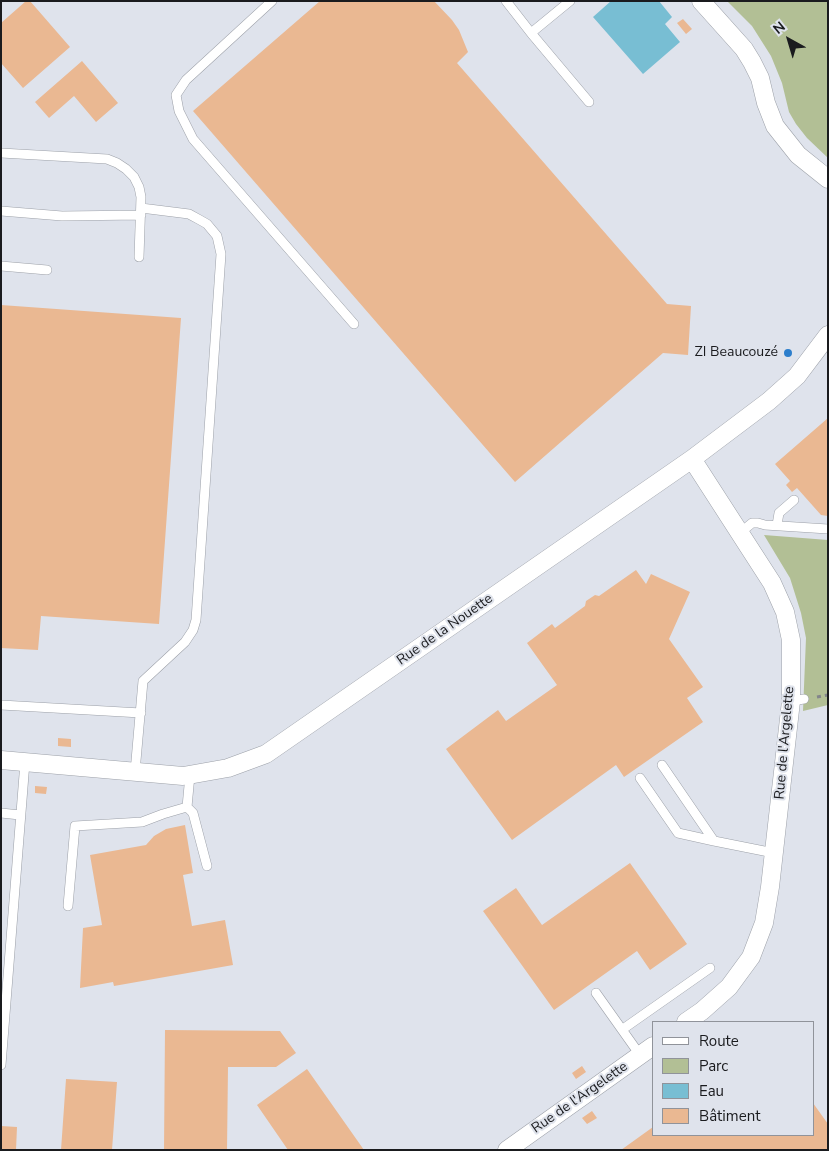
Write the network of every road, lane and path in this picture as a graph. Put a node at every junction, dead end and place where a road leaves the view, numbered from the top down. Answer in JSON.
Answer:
{"nodes":[{"id":1,"x":272,"y":1,"type":"edge"},
{"id":2,"x":506,"y":1,"type":"edge"},
{"id":3,"x":570,"y":1,"type":"edge"},
{"id":4,"x":701,"y":1,"type":"edge"},
{"id":5,"x":531,"y":32,"type":"junction"},
{"id":6,"x":589,"y":102,"type":"dead end"},
{"id":7,"x":1,"y":153,"type":"edge"},
{"id":8,"x":828,"y":179,"type":"edge"},
{"id":9,"x":1,"y":211,"type":"edge"},
{"id":10,"x":141,"y":211,"type":"junction"},
{"id":11,"x":139,"y":257,"type":"dead end"},
{"id":12,"x":1,"y":266,"type":"edge"},
{"id":13,"x":47,"y":270,"type":"dead end"},
{"id":14,"x":354,"y":324,"type":"dead end"},
{"id":15,"x":828,"y":335,"type":"edge"},
{"id":16,"x":692,"y":459,"type":"junction"},
{"id":17,"x":794,"y":500,"type":"dead end"},
{"id":18,"x":777,"y":526,"type":"junction"},
{"id":19,"x":828,"y":529,"type":"edge"},
{"id":20,"x":740,"y":533,"type":"junction"},
{"id":21,"x":1,"y":705,"type":"edge"},
{"id":22,"x":141,"y":713,"type":"junction"},
{"id":23,"x":1,"y":760,"type":"edge"},
{"id":24,"x":25,"y":762,"type":"junction"},
{"id":25,"x":662,"y":765,"type":"dead end"},
{"id":26,"x":136,"y":772,"type":"junction"},
{"id":27,"x":190,"y":775,"type":"junction"},
{"id":28,"x":640,"y":778,"type":"dead end"},
{"id":29,"x":188,"y":807,"type":"junction"},
{"id":30,"x":1,"y":813,"type":"edge"},
{"id":31,"x":20,"y":814,"type":"junction"},
{"id":32,"x":714,"y":841,"type":"junction"},
{"id":33,"x":774,"y":853,"type":"junction"},
{"id":34,"x":207,"y":866,"type":"dead end"},
{"id":35,"x":68,"y":906,"type":"dead end"},
{"id":36,"x":710,"y":968,"type":"dead end"},
{"id":37,"x":596,"y":993,"type":"dead end"},
{"id":38,"x":687,"y":1021,"type":"edge"},
{"id":39,"x":623,"y":1029,"type":"junction"},
{"id":40,"x":646,"y":1050,"type":"edge"},
{"id":41,"x":1,"y":1064,"type":"edge"},
{"id":42,"x":507,"y":1150,"type":"edge"}],
"edges":[{"from":1,"to":14,"type":"lane"},
{"from":2,"to":5,"type":"lane"},
{"from":3,"to":5,"type":"lane"},
{"from":4,"to":8,"type":"street"},
{"from":5,"to":6,"type":"lane"},
{"from":7,"to":10,"type":"lane"},
{"from":9,"to":10,"type":"lane"},
{"from":10,"to":11,"type":"lane"},
{"from":10,"to":22,"type":"lane"},
{"from":12,"to":13,"type":"lane"},
{"from":15,"to":16,"type":"street","name":"Rue de la Nouette"},
{"from":16,"to":20,"type":"street","name":"Rue de l'Argelette"},
{"from":16,"to":27,"type":"street","name":"Rue de la Nouette"},
{"from":17,"to":18,"type":"lane"},
{"from":18,"to":19,"type":"lane"},
{"from":18,"to":20,"type":"lane"},
{"from":20,"to":33,"type":"street","name":"Rue de l'Argelette"},
{"from":21,"to":22,"type":"lane"},
{"from":22,"to":26,"type":"lane"},
{"from":23,"to":24,"type":"street","name":"Rue de la Nouette"},
{"from":24,"to":26,"type":"street","name":"Rue de la Nouette"},
{"from":24,"to":31,"type":"lane"},
{"from":25,"to":32,"type":"lane"},
{"from":26,"to":27,"type":"street","name":"Rue de la Nouette"},
{"from":27,"to":29,"type":"lane"},
{"from":28,"to":32,"type":"lane"},
{"from":29,"to":34,"type":"lane"},
{"from":29,"to":35,"type":"lane"},
{"from":30,"to":31,"type":"lane"},
{"from":31,"to":41,"type":"lane"},
{"from":32,"to":33,"type":"lane"},
{"from":33,"to":38,"type":"street","name":"Rue de l'Argelette"},
{"from":36,"to":39,"type":"lane"},
{"from":37,"to":39,"type":"lane"},
{"from":39,"to":40,"type":"lane"},
{"from":40,"to":42,"type":"street","name":"Rue de l'Argelette"}]}
